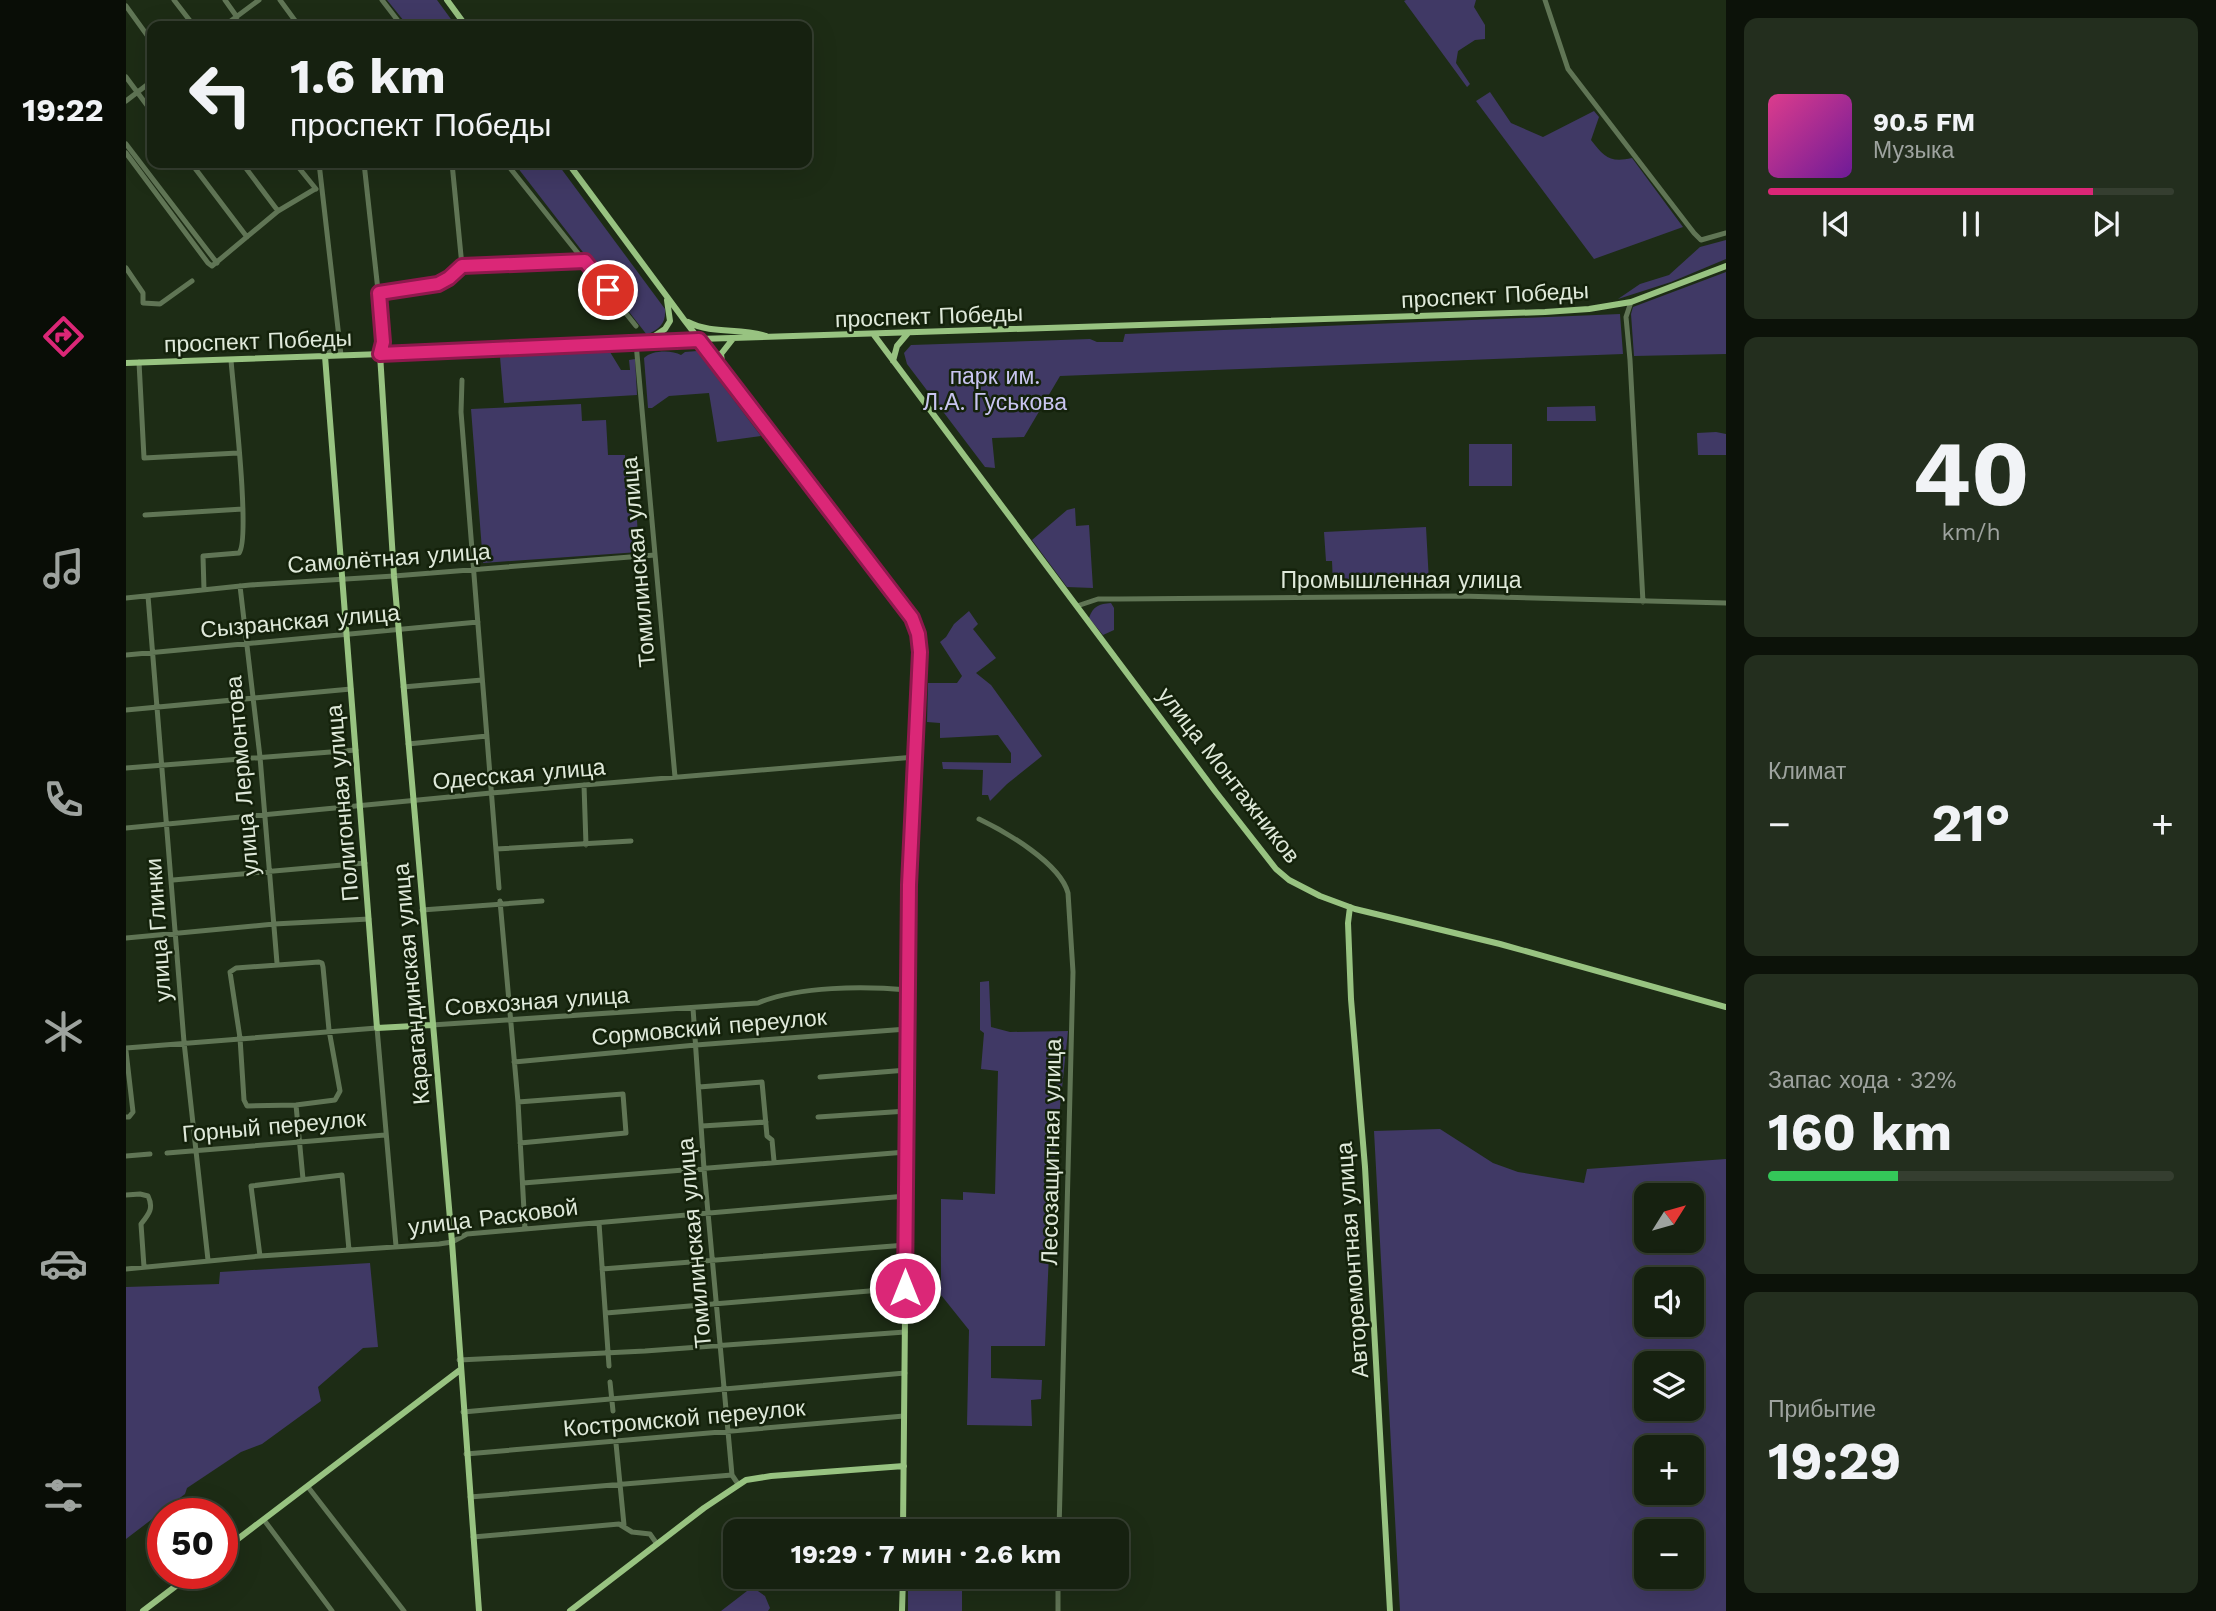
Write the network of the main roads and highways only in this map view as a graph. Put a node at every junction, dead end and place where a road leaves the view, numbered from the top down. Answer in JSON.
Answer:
{"nodes":[{"id":1,"x":447,"y":0,"type":"edge"},
{"id":2,"x":462,"y":21,"type":"edge"},
{"id":3,"x":572,"y":168,"type":"edge"},
{"id":4,"x":1726,"y":266,"type":"edge"},
{"id":5,"x":665,"y":294,"type":"junction"},
{"id":6,"x":685,"y":321,"type":"junction"},
{"id":7,"x":908,"y":333,"type":"junction"},
{"id":8,"x":874,"y":335,"type":"junction"},
{"id":9,"x":771,"y":338,"type":"junction"},
{"id":10,"x":734,"y":339,"type":"junction"},
{"id":11,"x":699,"y":340,"type":"junction"},
{"id":12,"x":645,"y":342,"type":"junction"},
{"id":13,"x":380,"y":354,"type":"junction"},
{"id":14,"x":325,"y":356,"type":"junction"},
{"id":15,"x":893,"y":361,"type":"junction"},
{"id":16,"x":126,"y":363,"type":"edge"},
{"id":17,"x":724,"y":372,"type":"junction"},
{"id":18,"x":1350,"y":907,"type":"junction"},
{"id":19,"x":1726,"y":1007,"type":"edge"},
{"id":20,"x":432,"y":1025,"type":"junction"},
{"id":21,"x":377,"y":1028,"type":"joint"},
{"id":22,"x":460,"y":1370,"type":"junction"},
{"id":23,"x":461,"y":1384,"type":"junction"},
{"id":24,"x":442,"y":1385,"type":"junction"},
{"id":25,"x":904,"y":1466,"type":"junction"},
{"id":26,"x":903,"y":1519,"type":"edge"},
{"id":27,"x":238,"y":1539,"type":"edge"},
{"id":28,"x":172,"y":1589,"type":"edge"},
{"id":29,"x":903,"y":1589,"type":"edge"},
{"id":30,"x":143,"y":1611,"type":"edge"},
{"id":31,"x":479,"y":1611,"type":"edge"},
{"id":32,"x":570,"y":1611,"type":"edge"},
{"id":33,"x":902,"y":1611,"type":"edge"},
{"id":34,"x":1390,"y":1611,"type":"edge"}],
"edges":[{"from":1,"to":2,"type":"main road"},
{"from":3,"to":5,"type":"main road"},
{"from":4,"to":7,"type":"main road","name":"проспект Победы"},
{"from":5,"to":6,"type":"main road"},
{"from":5,"to":12,"type":"main road"},
{"from":6,"to":9,"type":"main road"},
{"from":6,"to":11,"type":"main road"},
{"from":7,"to":8,"type":"main road","name":"проспект Победы"},
{"from":7,"to":15,"type":"main road"},
{"from":8,"to":9,"type":"main road","name":"проспект Победы"},
{"from":8,"to":15,"type":"main road","name":"улица Монтажников"},
{"from":9,"to":10,"type":"main road","name":"проспект Победы"},
{"from":10,"to":11,"type":"main road","name":"проспект Победы"},
{"from":10,"to":17,"type":"main road"},
{"from":11,"to":12,"type":"main road","name":"проспект Победы"},
{"from":11,"to":17,"type":"main road"},
{"from":12,"to":13,"type":"main road","name":"проспект Победы"},
{"from":13,"to":14,"type":"main road","name":"проспект Победы"},
{"from":13,"to":20,"type":"main road","name":"Карагандинская улица"},
{"from":14,"to":16,"type":"main road","name":"проспект Победы"},
{"from":14,"to":21,"type":"main road","name":"Полигонная улица"},
{"from":15,"to":18,"type":"main road","name":"улица Монтажников"},
{"from":17,"to":25,"type":"main road"},
{"from":18,"to":19,"type":"main road","name":"улица Монтажников"},
{"from":18,"to":34,"type":"main road","name":"Авторемонтная улица"},
{"from":20,"to":21,"type":"main road","name":"Совхозная улица"},
{"from":20,"to":22,"type":"main road","name":"Карагандинская улица"},
{"from":22,"to":23,"type":"main road","name":"Карагандинская улица"},
{"from":22,"to":24,"type":"main road"},
{"from":23,"to":24,"type":"main road"},
{"from":23,"to":31,"type":"main road","name":"Карагандинская улица"},
{"from":24,"to":27,"type":"main road"},
{"from":25,"to":26,"type":"main road"},
{"from":25,"to":32,"type":"main road"},
{"from":28,"to":30,"type":"main road"},
{"from":29,"to":33,"type":"main road"}]}
